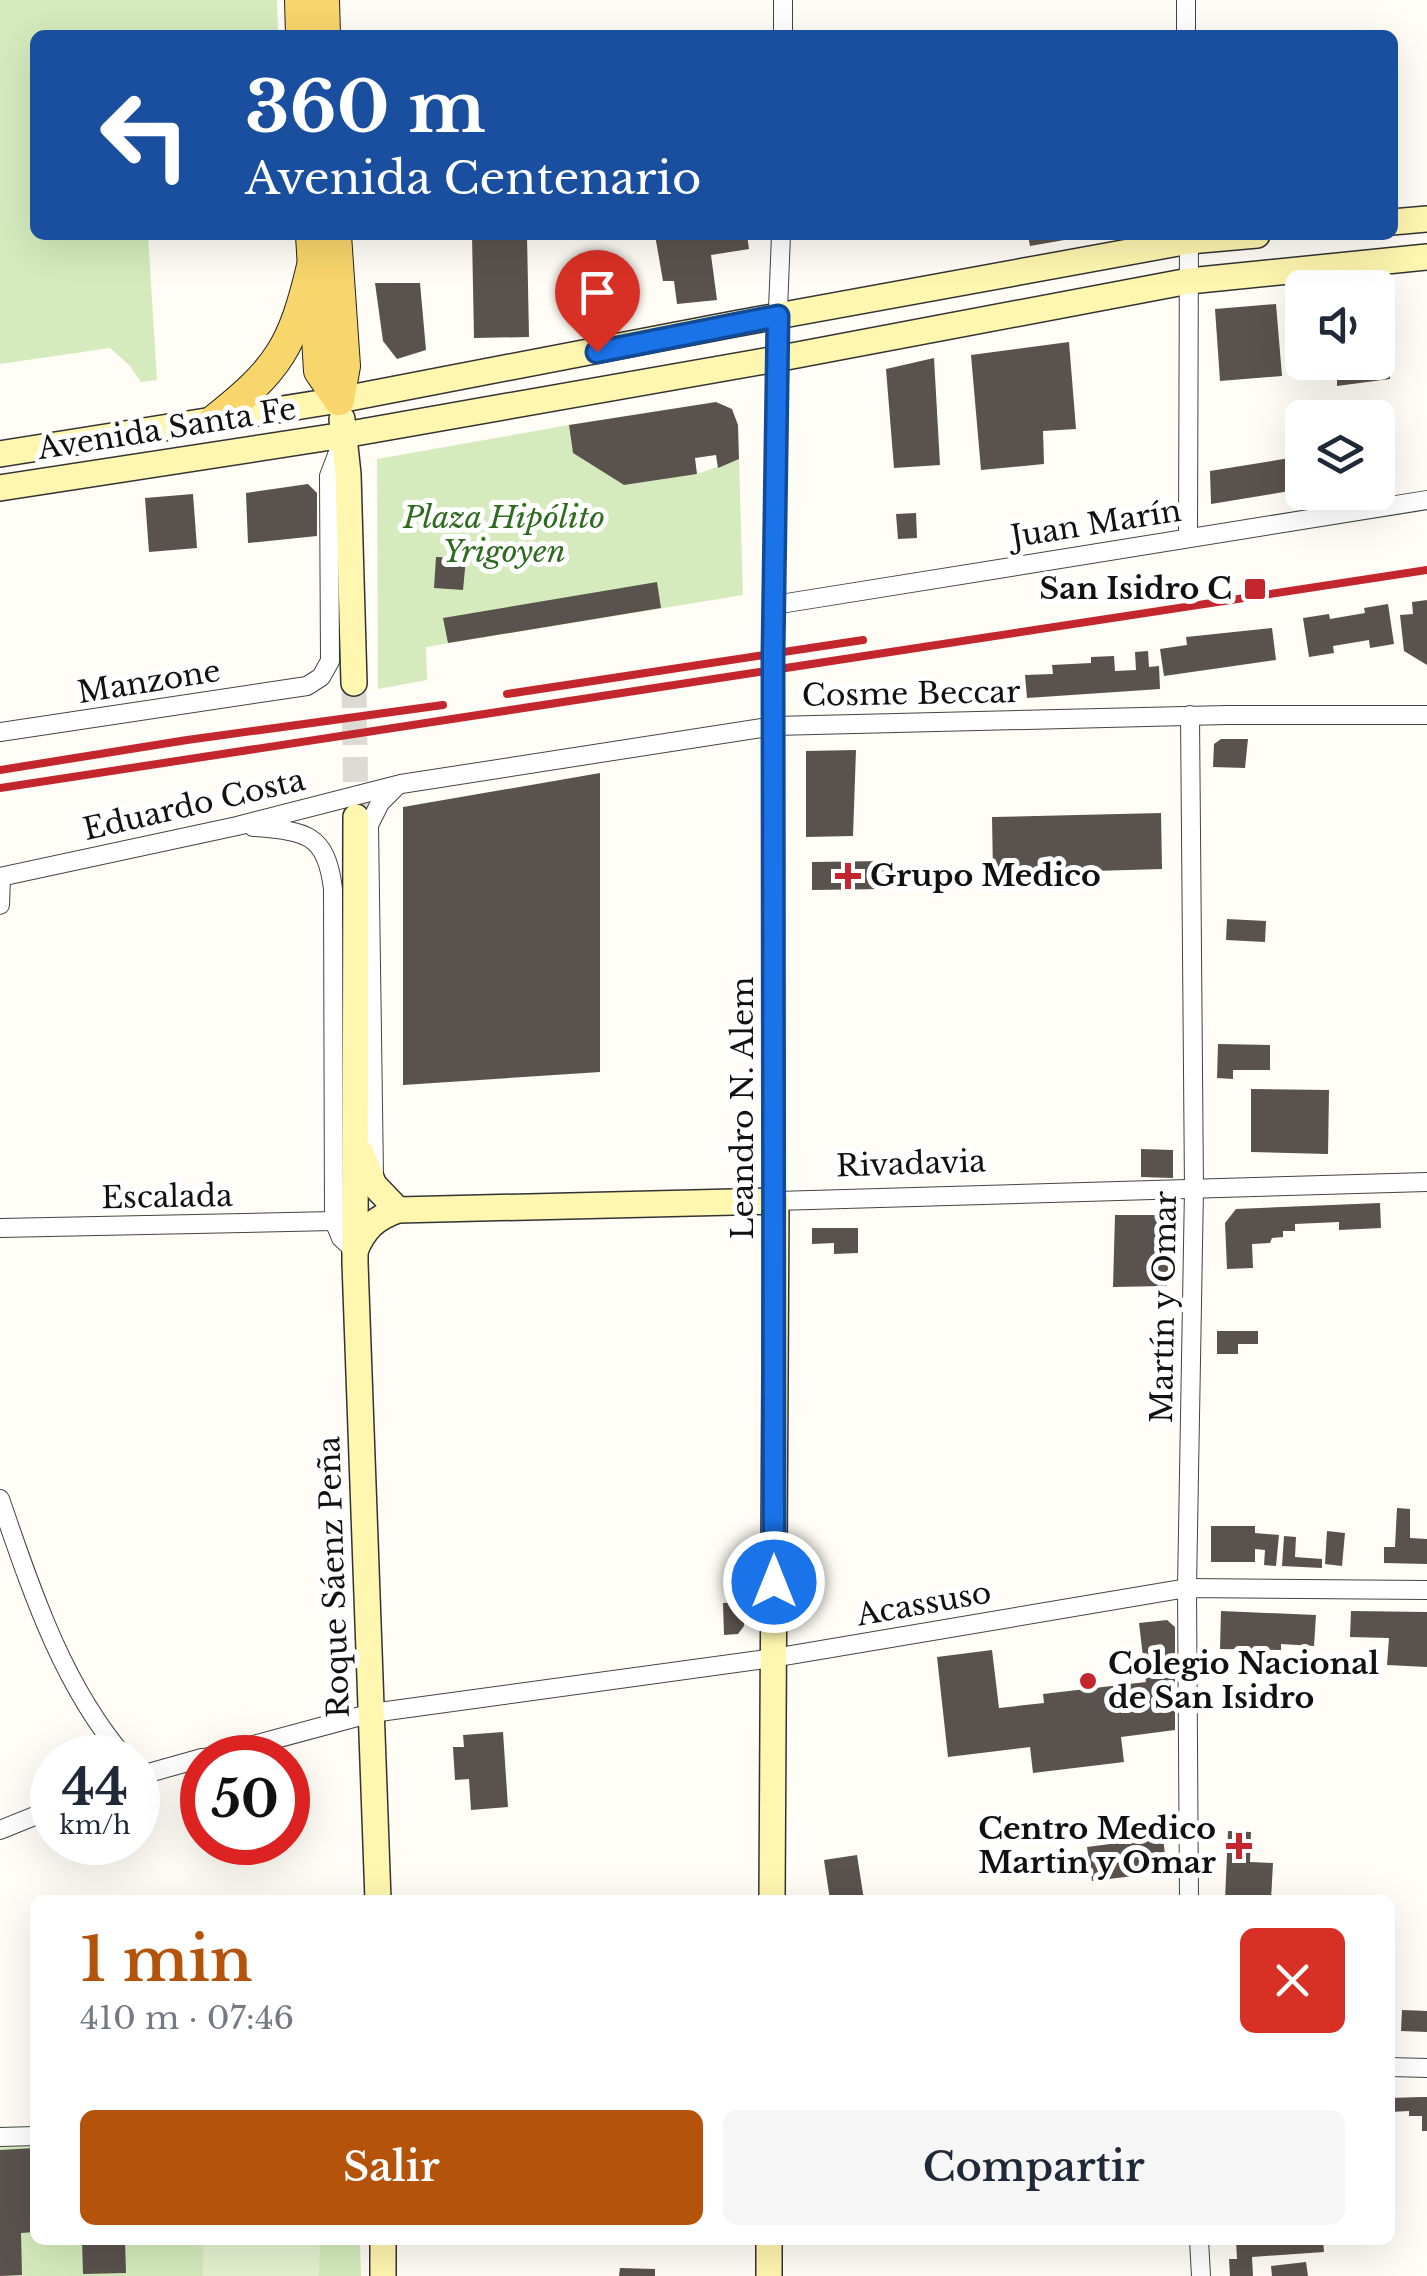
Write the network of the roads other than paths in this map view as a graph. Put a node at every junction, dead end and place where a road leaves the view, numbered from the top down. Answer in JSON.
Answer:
{"nodes":[{"id":1,"x":300,"y":0,"type":"edge"},
{"id":2,"x":324,"y":0,"type":"edge"},
{"id":3,"x":783,"y":0,"type":"edge"},
{"id":4,"x":1186,"y":0,"type":"edge"},
{"id":5,"x":302,"y":30,"type":"edge"},
{"id":6,"x":325,"y":30,"type":"edge"},
{"id":7,"x":783,"y":30,"type":"edge"},
{"id":8,"x":1186,"y":30,"type":"edge"},
{"id":9,"x":1427,"y":219,"type":"edge"},
{"id":10,"x":1398,"y":221,"type":"edge"},
{"id":11,"x":336,"y":240,"type":"edge"},
{"id":12,"x":781,"y":240,"type":"edge"},
{"id":13,"x":1178,"y":240,"type":"edge"},
{"id":14,"x":1189,"y":240,"type":"edge"},
{"id":15,"x":311,"y":250,"type":"edge"},
{"id":16,"x":1427,"y":258,"type":"edge"},
{"id":17,"x":1189,"y":281,"type":"junction"},
{"id":18,"x":778,"y":316,"type":"junction"},
{"id":19,"x":776,"y":359,"type":"junction"},
{"id":20,"x":339,"y":400,"type":"junction"},
{"id":21,"x":214,"y":420,"type":"junction"},
{"id":22,"x":344,"y":435,"type":"junction"},
{"id":23,"x":0,"y":454,"type":"edge"},
{"id":24,"x":0,"y":488,"type":"edge"},
{"id":25,"x":1427,"y":500,"type":"edge"},
{"id":26,"x":1188,"y":536,"type":"junction"},
{"id":27,"x":774,"y":605,"type":"junction"},
{"id":28,"x":354,"y":684,"type":"tunnel mouth"},
{"id":29,"x":1427,"y":715,"type":"edge"},
{"id":30,"x":1190,"y":716,"type":"junction"},
{"id":31,"x":774,"y":726,"type":"junction"},
{"id":32,"x":0,"y":732,"type":"edge"},
{"id":33,"x":400,"y":784,"type":"junction"},
{"id":34,"x":356,"y":816,"type":"tunnel mouth"},
{"id":35,"x":237,"y":826,"type":"junction"},
{"id":36,"x":0,"y":877,"type":"edge"},
{"id":37,"x":0,"y":905,"type":"edge"},
{"id":38,"x":356,"y":1134,"type":"junction"},
{"id":39,"x":1427,"y":1182,"type":"edge"},
{"id":40,"x":374,"y":1186,"type":"junction"},
{"id":41,"x":1194,"y":1189,"type":"junction"},
{"id":42,"x":776,"y":1201,"type":"junction"},
{"id":43,"x":398,"y":1210,"type":"junction"},
{"id":44,"x":334,"y":1221,"type":"junction"},
{"id":45,"x":0,"y":1228,"type":"edge"},
{"id":46,"x":355,"y":1251,"type":"junction"},
{"id":47,"x":0,"y":1499,"type":"edge"},
{"id":48,"x":1186,"y":1588,"type":"junction"},
{"id":49,"x":1427,"y":1590,"type":"edge"},
{"id":50,"x":773,"y":1658,"type":"junction"},
{"id":51,"x":372,"y":1713,"type":"junction"},
{"id":52,"x":109,"y":1735,"type":"edge"},
{"id":53,"x":290,"y":1735,"type":"edge"},
{"id":54,"x":30,"y":1818,"type":"edge"},
{"id":55,"x":0,"y":1830,"type":"edge"},
{"id":56,"x":378,"y":1895,"type":"edge"},
{"id":57,"x":772,"y":1895,"type":"edge"},
{"id":58,"x":1189,"y":1895,"type":"edge"},
{"id":59,"x":1395,"y":2067,"type":"edge"},
{"id":60,"x":1427,"y":2068,"type":"edge"},
{"id":61,"x":30,"y":2136,"type":"edge"},
{"id":62,"x":0,"y":2137,"type":"edge"},
{"id":63,"x":383,"y":2245,"type":"edge"},
{"id":64,"x":769,"y":2245,"type":"edge"},
{"id":65,"x":1199,"y":2245,"type":"edge"},
{"id":66,"x":383,"y":2276,"type":"edge"},
{"id":67,"x":769,"y":2276,"type":"edge"},
{"id":68,"x":1201,"y":2276,"type":"edge"}],
"edges":[{"from":1,"to":5,"type":"main road"},
{"from":2,"to":6,"type":"main road"},
{"from":3,"to":7,"type":"street"},
{"from":4,"to":8,"type":"street"},
{"from":9,"to":10,"type":"main road"},
{"from":11,"to":20,"type":"main road"},
{"from":12,"to":18,"type":"street","name":"Leandro N. Alem"},
{"from":13,"to":18,"type":"main road","name":"Avenida Santa Fe"},
{"from":14,"to":17,"type":"street"},
{"from":15,"to":20,"type":"main road"},
{"from":15,"to":21,"type":"main road"},
{"from":16,"to":17,"type":"main road","name":"Avenida Santa Fe"},
{"from":17,"to":19,"type":"main road","name":"Avenida Santa Fe"},
{"from":17,"to":26,"type":"street"},
{"from":18,"to":19,"type":"street","name":"Leandro N. Alem"},
{"from":18,"to":20,"type":"main road","name":"Avenida Santa Fe"},
{"from":19,"to":22,"type":"main road","name":"Avenida Santa Fe"},
{"from":19,"to":27,"type":"street","name":"Leandro N. Alem"},
{"from":20,"to":21,"type":"main road","name":"Avenida Santa Fe"},
{"from":20,"to":22,"type":"main road"},
{"from":21,"to":23,"type":"main road","name":"Avenida Santa Fe"},
{"from":22,"to":24,"type":"main road","name":"Avenida Santa Fe"},
{"from":22,"to":28,"type":"main road"},
{"from":22,"to":32,"type":"street","name":"Manzone"},
{"from":25,"to":26,"type":"street","name":"Juan Marín"},
{"from":26,"to":27,"type":"street","name":"Juan Marín"},
{"from":27,"to":31,"type":"street","name":"Leandro N. Alem"},
{"from":29,"to":30,"type":"street","name":"Cosme Beccar"},
{"from":30,"to":31,"type":"street","name":"Cosme Beccar"},
{"from":30,"to":41,"type":"street","name":"Martín y Omar"},
{"from":31,"to":33,"type":"street","name":"Cosme Beccar"},
{"from":31,"to":42,"type":"street","name":"Leandro N. Alem"},
{"from":33,"to":35,"type":"street","name":"Eduardo Costa"},
{"from":33,"to":40,"type":"street"},
{"from":34,"to":38,"type":"main road","name":"Roque Sáenz Peña"},
{"from":35,"to":36,"type":"street","name":"Eduardo Costa"},
{"from":35,"to":44,"type":"street"},
{"from":36,"to":37,"type":"street"},
{"from":38,"to":40,"type":"main road"},
{"from":38,"to":46,"type":"main road","name":"Roque Sáenz Peña"},
{"from":39,"to":41,"type":"street","name":"Rivadavia"},
{"from":40,"to":43,"type":"main road"},
{"from":41,"to":42,"type":"street","name":"Rivadavia"},
{"from":41,"to":48,"type":"street","name":"Martín y Omar"},
{"from":42,"to":43,"type":"main road","name":"Rivadavia"},
{"from":42,"to":50,"type":"main road","name":"Leandro N. Alem"},
{"from":43,"to":46,"type":"main road"},
{"from":44,"to":45,"type":"street","name":"Escalada"},
{"from":44,"to":46,"type":"street"},
{"from":46,"to":51,"type":"main road","name":"Roque Sáenz Peña"},
{"from":47,"to":52,"type":"street"},
{"from":48,"to":49,"type":"street","name":"Acassuso"},
{"from":48,"to":50,"type":"street","name":"Acassuso"},
{"from":48,"to":58,"type":"street","name":"Martín y Omar"},
{"from":50,"to":51,"type":"street","name":"Acassuso"},
{"from":50,"to":57,"type":"main road","name":"Leandro N. Alem"},
{"from":51,"to":53,"type":"street","name":"Acassuso"},
{"from":51,"to":56,"type":"main road","name":"Roque Sáenz Peña"},
{"from":54,"to":55,"type":"street"},
{"from":59,"to":60,"type":"street"},
{"from":61,"to":62,"type":"street"},
{"from":63,"to":66,"type":"main road"},
{"from":64,"to":67,"type":"main road"},
{"from":65,"to":68,"type":"street"}]}
